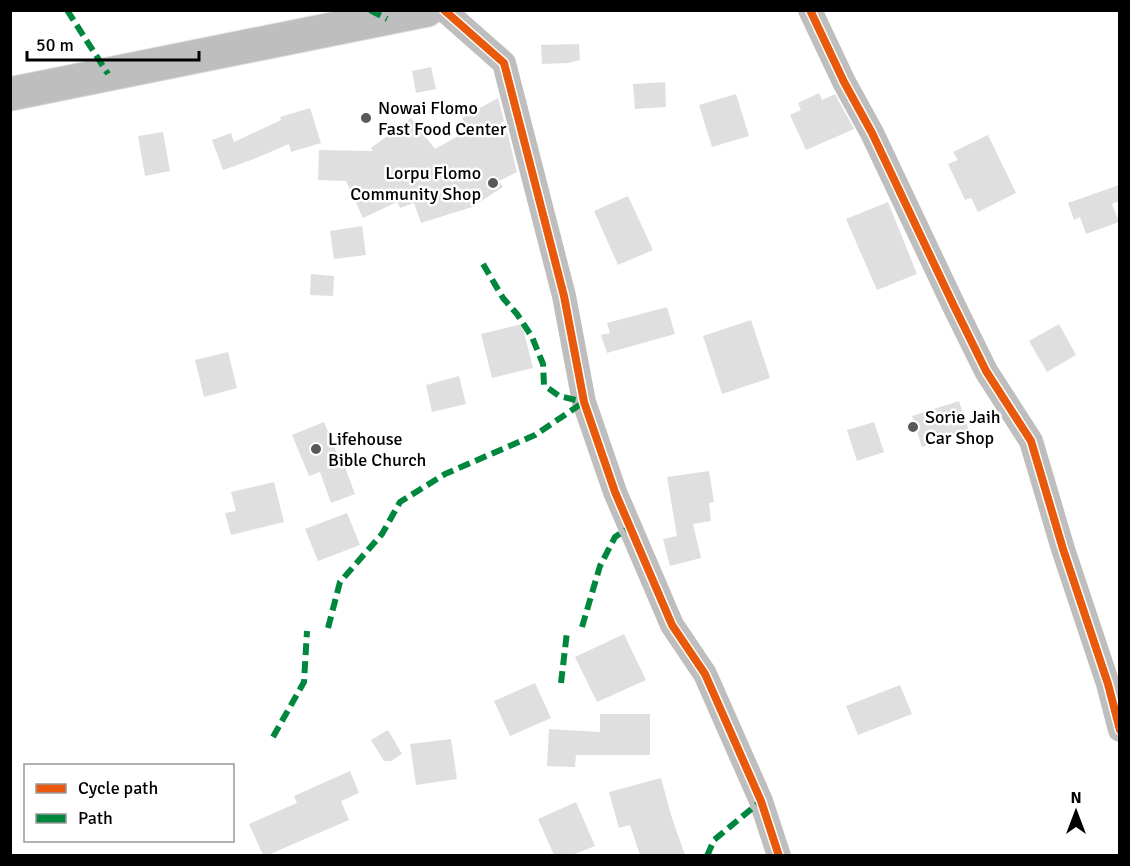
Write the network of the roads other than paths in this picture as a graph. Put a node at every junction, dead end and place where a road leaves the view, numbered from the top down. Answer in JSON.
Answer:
{"nodes":[{"id":1,"x":428,"y":10,"type":"edge"},
{"id":2,"x":444,"y":10,"type":"edge"},
{"id":3,"x":810,"y":10,"type":"edge"},
{"id":4,"x":10,"y":94,"type":"edge"},
{"id":5,"x":1119,"y":730,"type":"edge"},
{"id":6,"x":779,"y":855,"type":"edge"}],
"edges":[{"from":1,"to":4,"type":"highway"},
{"from":2,"to":6,"type":"street"},
{"from":3,"to":5,"type":"street"}]}
